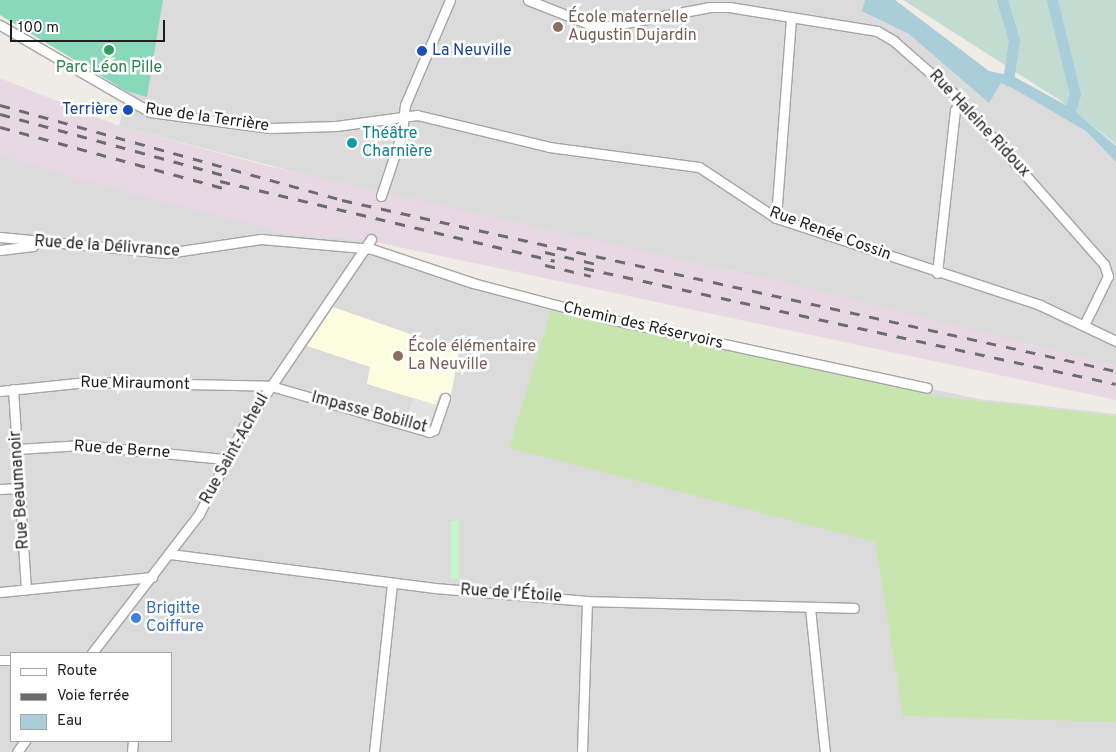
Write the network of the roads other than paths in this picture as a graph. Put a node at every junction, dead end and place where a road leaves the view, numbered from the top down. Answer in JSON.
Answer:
{"nodes":[{"id":1,"x":450,"y":0,"type":"edge"},
{"id":2,"x":528,"y":0,"type":"edge"},
{"id":3,"x":791,"y":18,"type":"junction"},
{"id":4,"x":1,"y":28,"type":"edge"},
{"id":5,"x":960,"y":104,"type":"junction"},
{"id":6,"x":403,"y":114,"type":"junction"},
{"id":7,"x":382,"y":196,"type":"dead end"},
{"id":8,"x":776,"y":218,"type":"junction"},
{"id":9,"x":0,"y":237,"type":"edge"},
{"id":10,"x":371,"y":240,"type":"dead end"},
{"id":11,"x":33,"y":242,"type":"junction"},
{"id":12,"x":363,"y":248,"type":"junction"},
{"id":13,"x":0,"y":250,"type":"edge"},
{"id":14,"x":936,"y":273,"type":"junction"},
{"id":15,"x":1085,"y":323,"type":"junction"},
{"id":16,"x":1116,"y":341,"type":"edge"},
{"id":17,"x":271,"y":386,"type":"junction"},
{"id":18,"x":927,"y":388,"type":"dead end"},
{"id":19,"x":13,"y":390,"type":"junction"},
{"id":20,"x":0,"y":391,"type":"edge"},
{"id":21,"x":445,"y":398,"type":"dead end"},
{"id":22,"x":17,"y":449,"type":"junction"},
{"id":23,"x":226,"y":459,"type":"junction"},
{"id":24,"x":20,"y":488,"type":"junction"},
{"id":25,"x":0,"y":489,"type":"edge"},
{"id":26,"x":170,"y":554,"type":"junction"},
{"id":27,"x":152,"y":577,"type":"junction"},
{"id":28,"x":392,"y":583,"type":"junction"},
{"id":29,"x":26,"y":590,"type":"junction"},
{"id":30,"x":0,"y":592,"type":"edge"},
{"id":31,"x":587,"y":601,"type":"junction"},
{"id":32,"x":810,"y":608,"type":"junction"},
{"id":33,"x":854,"y":608,"type":"dead end"},
{"id":34,"x":93,"y":652,"type":"edge"},
{"id":35,"x":374,"y":752,"type":"edge"},
{"id":36,"x":582,"y":752,"type":"edge"},
{"id":37,"x":825,"y":752,"type":"edge"}],
"edges":[{"from":1,"to":6,"type":"street"},
{"from":2,"to":3,"type":"street","name":"Rue Haleine Ridoux"},
{"from":3,"to":5,"type":"street","name":"Rue Haleine Ridoux"},
{"from":3,"to":8,"type":"street"},
{"from":4,"to":6,"type":"street","name":"Rue de la Terrière"},
{"from":5,"to":14,"type":"street"},
{"from":5,"to":15,"type":"street","name":"Rue Haleine Ridoux"},
{"from":6,"to":7,"type":"street"},
{"from":6,"to":8,"type":"street","name":"Rue Renée Cossin"},
{"from":8,"to":14,"type":"street","name":"Rue Renée Cossin"},
{"from":9,"to":11,"type":"street","name":"Rue de la Délivrance"},
{"from":10,"to":12,"type":"street","name":"Rue Saint-Acheul"},
{"from":11,"to":12,"type":"street","name":"Rue de la Délivrance"},
{"from":11,"to":13,"type":"street"},
{"from":12,"to":17,"type":"street","name":"Rue Saint-Acheul"},
{"from":12,"to":18,"type":"street","name":"Chemin des Réservoirs"},
{"from":14,"to":15,"type":"street","name":"Rue Renée Cossin"},
{"from":15,"to":16,"type":"street"},
{"from":17,"to":19,"type":"street","name":"Rue Miraumont"},
{"from":17,"to":21,"type":"street","name":"Impasse Bobillot"},
{"from":17,"to":23,"type":"street","name":"Rue Saint-Acheul"},
{"from":19,"to":20,"type":"street","name":"Rue Miraumont"},
{"from":19,"to":22,"type":"street","name":"Rue Beaumanoir"},
{"from":22,"to":23,"type":"street","name":"Rue de Berne"},
{"from":22,"to":24,"type":"street","name":"Rue Beaumanoir"},
{"from":23,"to":26,"type":"street","name":"Rue Saint-Acheul"},
{"from":24,"to":25,"type":"street"},
{"from":24,"to":29,"type":"street","name":"Rue Beaumanoir"},
{"from":26,"to":27,"type":"street","name":"Rue Saint-Acheul"},
{"from":26,"to":28,"type":"street","name":"Rue de l'Étoile"},
{"from":27,"to":29,"type":"street"},
{"from":27,"to":34,"type":"street","name":"Rue Saint-Acheul"},
{"from":28,"to":31,"type":"street","name":"Rue de l'Étoile"},
{"from":28,"to":35,"type":"street"},
{"from":29,"to":30,"type":"street"},
{"from":31,"to":32,"type":"street","name":"Rue de l'Étoile"},
{"from":31,"to":36,"type":"street"},
{"from":32,"to":33,"type":"street","name":"Rue de l'Étoile"},
{"from":32,"to":37,"type":"street"}]}
